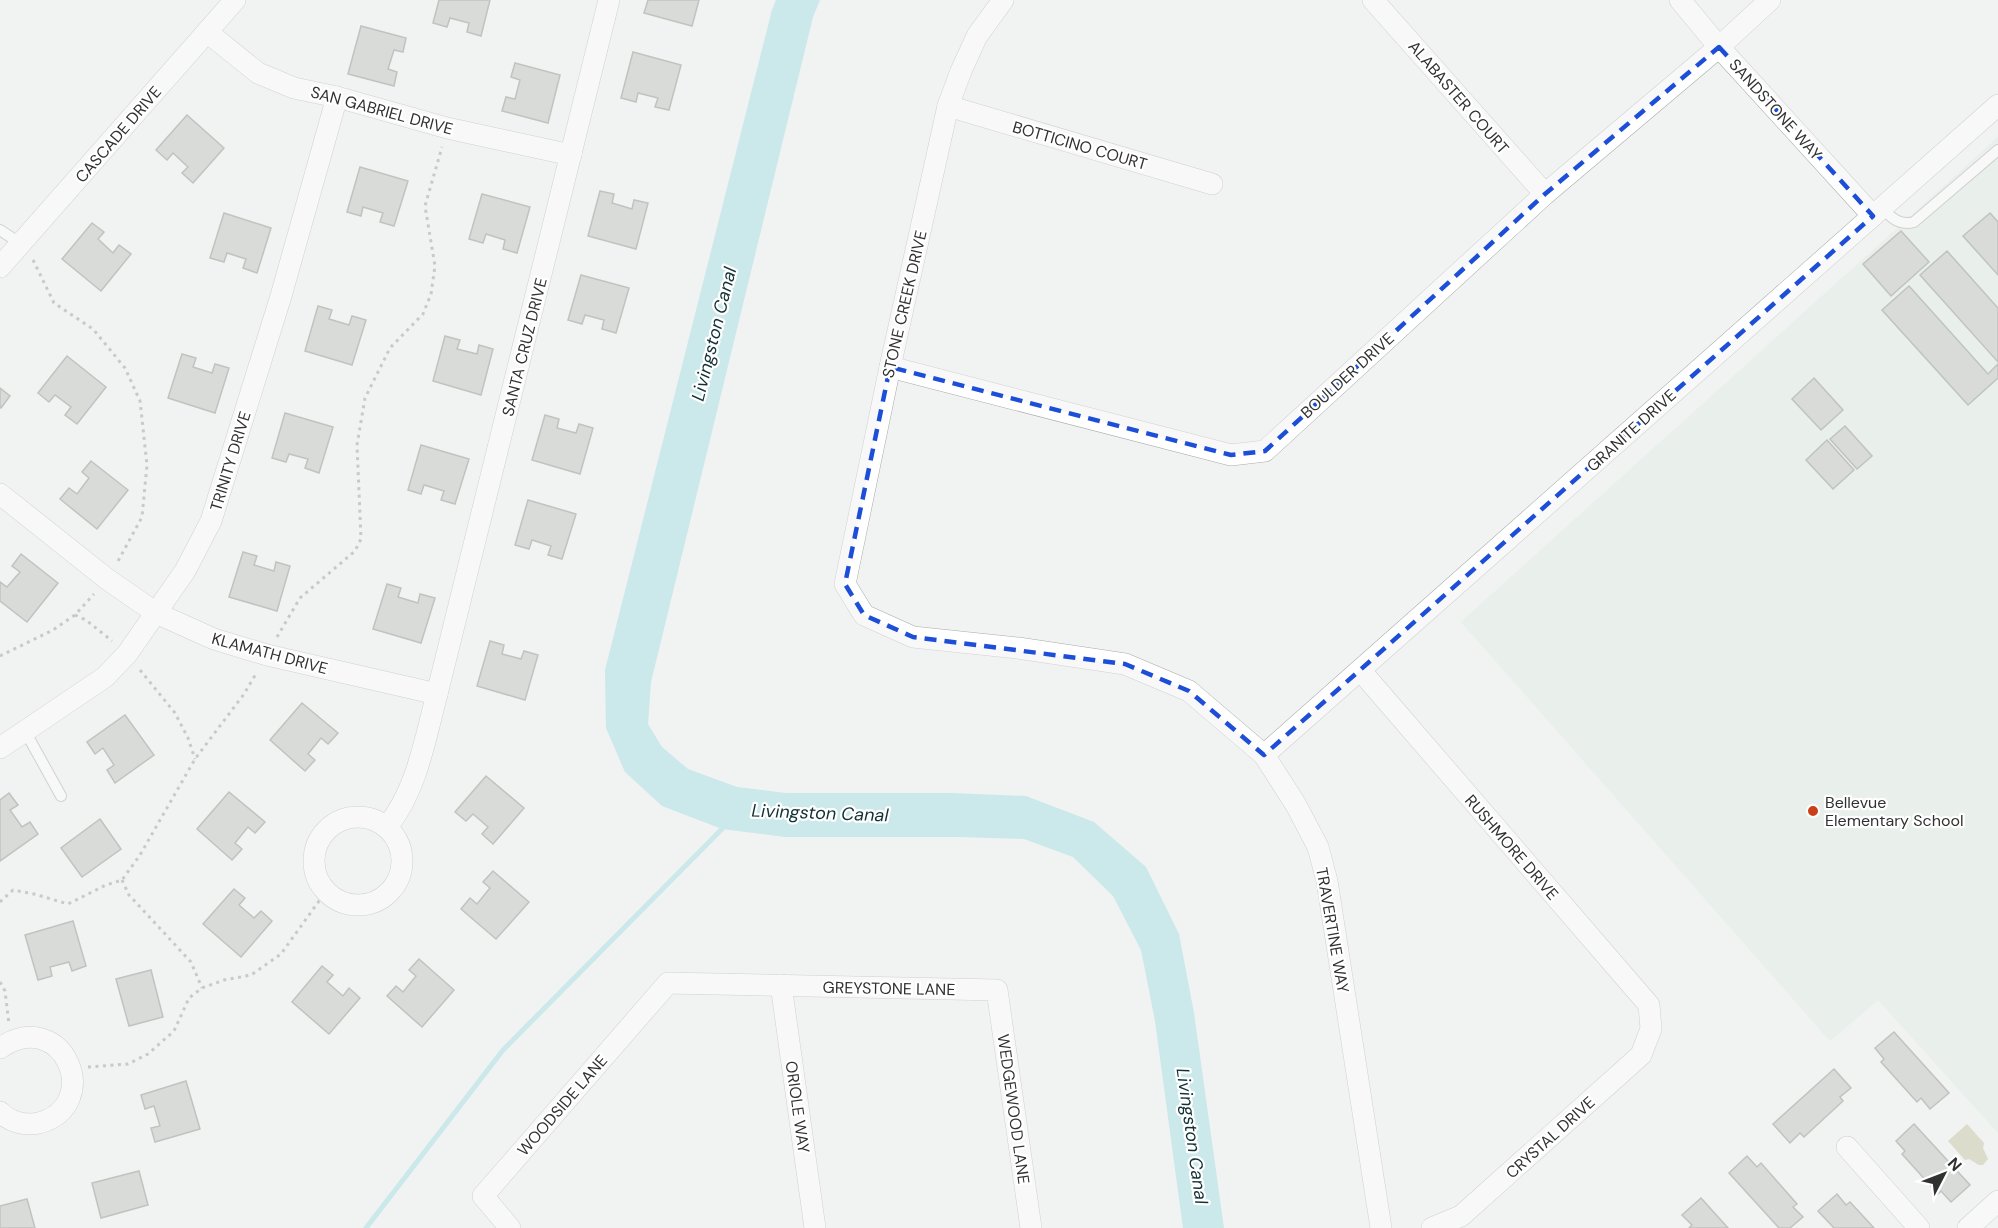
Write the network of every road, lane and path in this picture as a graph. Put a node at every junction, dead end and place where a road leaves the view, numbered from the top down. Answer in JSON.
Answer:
{"nodes":[{"id":1,"x":235,"y":0,"type":"edge"},
{"id":2,"x":609,"y":0,"type":"edge"},
{"id":3,"x":1004,"y":0,"type":"edge"},
{"id":4,"x":1373,"y":0,"type":"edge"},
{"id":5,"x":1680,"y":0,"type":"edge"},
{"id":6,"x":1770,"y":0,"type":"edge"},
{"id":7,"x":207,"y":32,"type":"junction"},
{"id":8,"x":1719,"y":46,"type":"junction"},
{"id":9,"x":337,"y":97,"type":"junction"},
{"id":10,"x":1998,"y":105,"type":"edge"},
{"id":11,"x":948,"y":106,"type":"junction"},
{"id":12,"x":447,"y":128,"type":"junction"},
{"id":13,"x":1998,"y":150,"type":"edge"},
{"id":14,"x":571,"y":155,"type":"junction"},
{"id":15,"x":1212,"y":184,"type":"dead end"},
{"id":16,"x":1545,"y":194,"type":"junction"},
{"id":17,"x":1878,"y":212,"type":"junction"},
{"id":18,"x":0,"y":231,"type":"edge"},
{"id":19,"x":21,"y":244,"type":"junction"},
{"id":20,"x":0,"y":267,"type":"edge"},
{"id":21,"x":890,"y":367,"type":"junction"},
{"id":22,"x":0,"y":494,"type":"edge"},
{"id":23,"x":107,"y":579,"type":"junction"},
{"id":24,"x":156,"y":613,"type":"junction"},
{"id":25,"x":75,"y":615,"type":"junction"},
{"id":26,"x":864,"y":615,"type":"joint"},
{"id":27,"x":127,"y":654,"type":"junction"},
{"id":28,"x":267,"y":655,"type":"junction"},
{"id":29,"x":0,"y":656,"type":"edge"},
{"id":30,"x":1360,"y":670,"type":"junction"},
{"id":31,"x":437,"y":694,"type":"junction"},
{"id":32,"x":25,"y":731,"type":"junction"},
{"id":33,"x":0,"y":748,"type":"edge"},
{"id":34,"x":1264,"y":755,"type":"junction"},
{"id":35,"x":195,"y":759,"type":"junction"},
{"id":36,"x":61,"y":796,"type":"dead end"},
{"id":37,"x":387,"y":827,"type":"junction"},
{"id":38,"x":122,"y":880,"type":"junction"},
{"id":39,"x":328,"y":894,"type":"junction"},
{"id":40,"x":0,"y":902,"type":"edge"},
{"id":41,"x":0,"y":982,"type":"edge"},
{"id":42,"x":668,"y":983,"type":"joint"},
{"id":43,"x":781,"y":985,"type":"junction"},
{"id":44,"x":202,"y":988,"type":"junction"},
{"id":45,"x":997,"y":990,"type":"joint"},
{"id":46,"x":1651,"y":1029,"type":"joint"},
{"id":47,"x":5,"y":1044,"type":"edge"},
{"id":48,"x":71,"y":1069,"type":"junction"},
{"id":49,"x":0,"y":1112,"type":"edge"},
{"id":50,"x":1847,"y":1147,"type":"dead end"},
{"id":51,"x":1998,"y":1201,"type":"edge"},
{"id":52,"x":510,"y":1228,"type":"edge"},
{"id":53,"x":815,"y":1228,"type":"edge"},
{"id":54,"x":1031,"y":1228,"type":"edge"},
{"id":55,"x":1381,"y":1228,"type":"edge"},
{"id":56,"x":1432,"y":1228,"type":"edge"},
{"id":57,"x":1919,"y":1228,"type":"edge"},
{"id":58,"x":1968,"y":1228,"type":"edge"}],
"edges":[{"from":1,"to":7,"type":"street","name":"CASCADE DRIVE"},
{"from":2,"to":14,"type":"street","name":"SANTA CRUZ DRIVE"},
{"from":3,"to":11,"type":"street","name":"STONE CREEK DRIVE"},
{"from":4,"to":16,"type":"street","name":"ALABASTER COURT"},
{"from":5,"to":8,"type":"street","name":"SANDSTONE WAY"},
{"from":6,"to":8,"type":"street","name":"BOULDER DRIVE"},
{"from":7,"to":9,"type":"street","name":"SAN GABRIEL DRIVE"},
{"from":7,"to":19,"type":"street","name":"CASCADE DRIVE"},
{"from":8,"to":16,"type":"street","name":"BOULDER DRIVE"},
{"from":8,"to":17,"type":"street","name":"SANDSTONE WAY"},
{"from":9,"to":12,"type":"street","name":"SAN GABRIEL DRIVE"},
{"from":9,"to":24,"type":"street","name":"TRINITY DRIVE"},
{"from":10,"to":17,"type":"street","name":"GRANITE DRIVE"},
{"from":11,"to":15,"type":"street","name":"BOTTICINO COURT"},
{"from":11,"to":21,"type":"street","name":"STONE CREEK DRIVE"},
{"from":12,"to":14,"type":"street","name":"SAN GABRIEL DRIVE"},
{"from":12,"to":28,"type":"path"},
{"from":13,"to":17,"type":"lane"},
{"from":14,"to":31,"type":"street","name":"SANTA CRUZ DRIVE"},
{"from":16,"to":21,"type":"street","name":"BOULDER DRIVE"},
{"from":17,"to":30,"type":"street","name":"GRANITE DRIVE"},
{"from":18,"to":19,"type":"lane"},
{"from":19,"to":20,"type":"street","name":"CASCADE DRIVE"},
{"from":19,"to":23,"type":"path"},
{"from":21,"to":26,"type":"street","name":"STONE CREEK DRIVE"},
{"from":22,"to":23,"type":"street","name":"KLAMATH DRIVE"},
{"from":23,"to":24,"type":"street","name":"KLAMATH DRIVE"},
{"from":23,"to":25,"type":"path"},
{"from":24,"to":27,"type":"street","name":"TRINITY DRIVE"},
{"from":24,"to":28,"type":"street","name":"KLAMATH DRIVE"},
{"from":25,"to":27,"type":"path"},
{"from":25,"to":29,"type":"path"},
{"from":26,"to":34,"type":"street","name":"TRAVERTINE WAY"},
{"from":27,"to":32,"type":"street","name":"TRINITY DRIVE"},
{"from":27,"to":35,"type":"path"},
{"from":28,"to":31,"type":"street","name":"KLAMATH DRIVE"},
{"from":28,"to":35,"type":"path"},
{"from":30,"to":34,"type":"street","name":"GRANITE DRIVE"},
{"from":30,"to":46,"type":"street","name":"RUSHMORE DRIVE"},
{"from":31,"to":37,"type":"street","name":"SANTA CRUZ DRIVE"},
{"from":32,"to":33,"type":"street","name":"TRINITY DRIVE"},
{"from":32,"to":36,"type":"lane"},
{"from":34,"to":55,"type":"street","name":"TRAVERTINE WAY"},
{"from":35,"to":38,"type":"path"},
{"from":37,"to":39,"type":"street"},
{"from":37,"to":39,"type":"street"},
{"from":38,"to":40,"type":"path"},
{"from":38,"to":44,"type":"path"},
{"from":39,"to":44,"type":"path"},
{"from":41,"to":47,"type":"path"},
{"from":42,"to":43,"type":"street","name":"GREYSTONE LANE"},
{"from":42,"to":52,"type":"street","name":"WOODSIDE LANE"},
{"from":43,"to":45,"type":"street","name":"GREYSTONE LANE"},
{"from":43,"to":53,"type":"street","name":"ORIOLE WAY"},
{"from":44,"to":48,"type":"path"},
{"from":45,"to":54,"type":"street","name":"WEDGEWOOD LANE"},
{"from":46,"to":56,"type":"street","name":"CRYSTAL DRIVE"},
{"from":47,"to":48,"type":"street"},
{"from":48,"to":49,"type":"street"},
{"from":50,"to":57,"type":"street"},
{"from":51,"to":58,"type":"street"}]}
